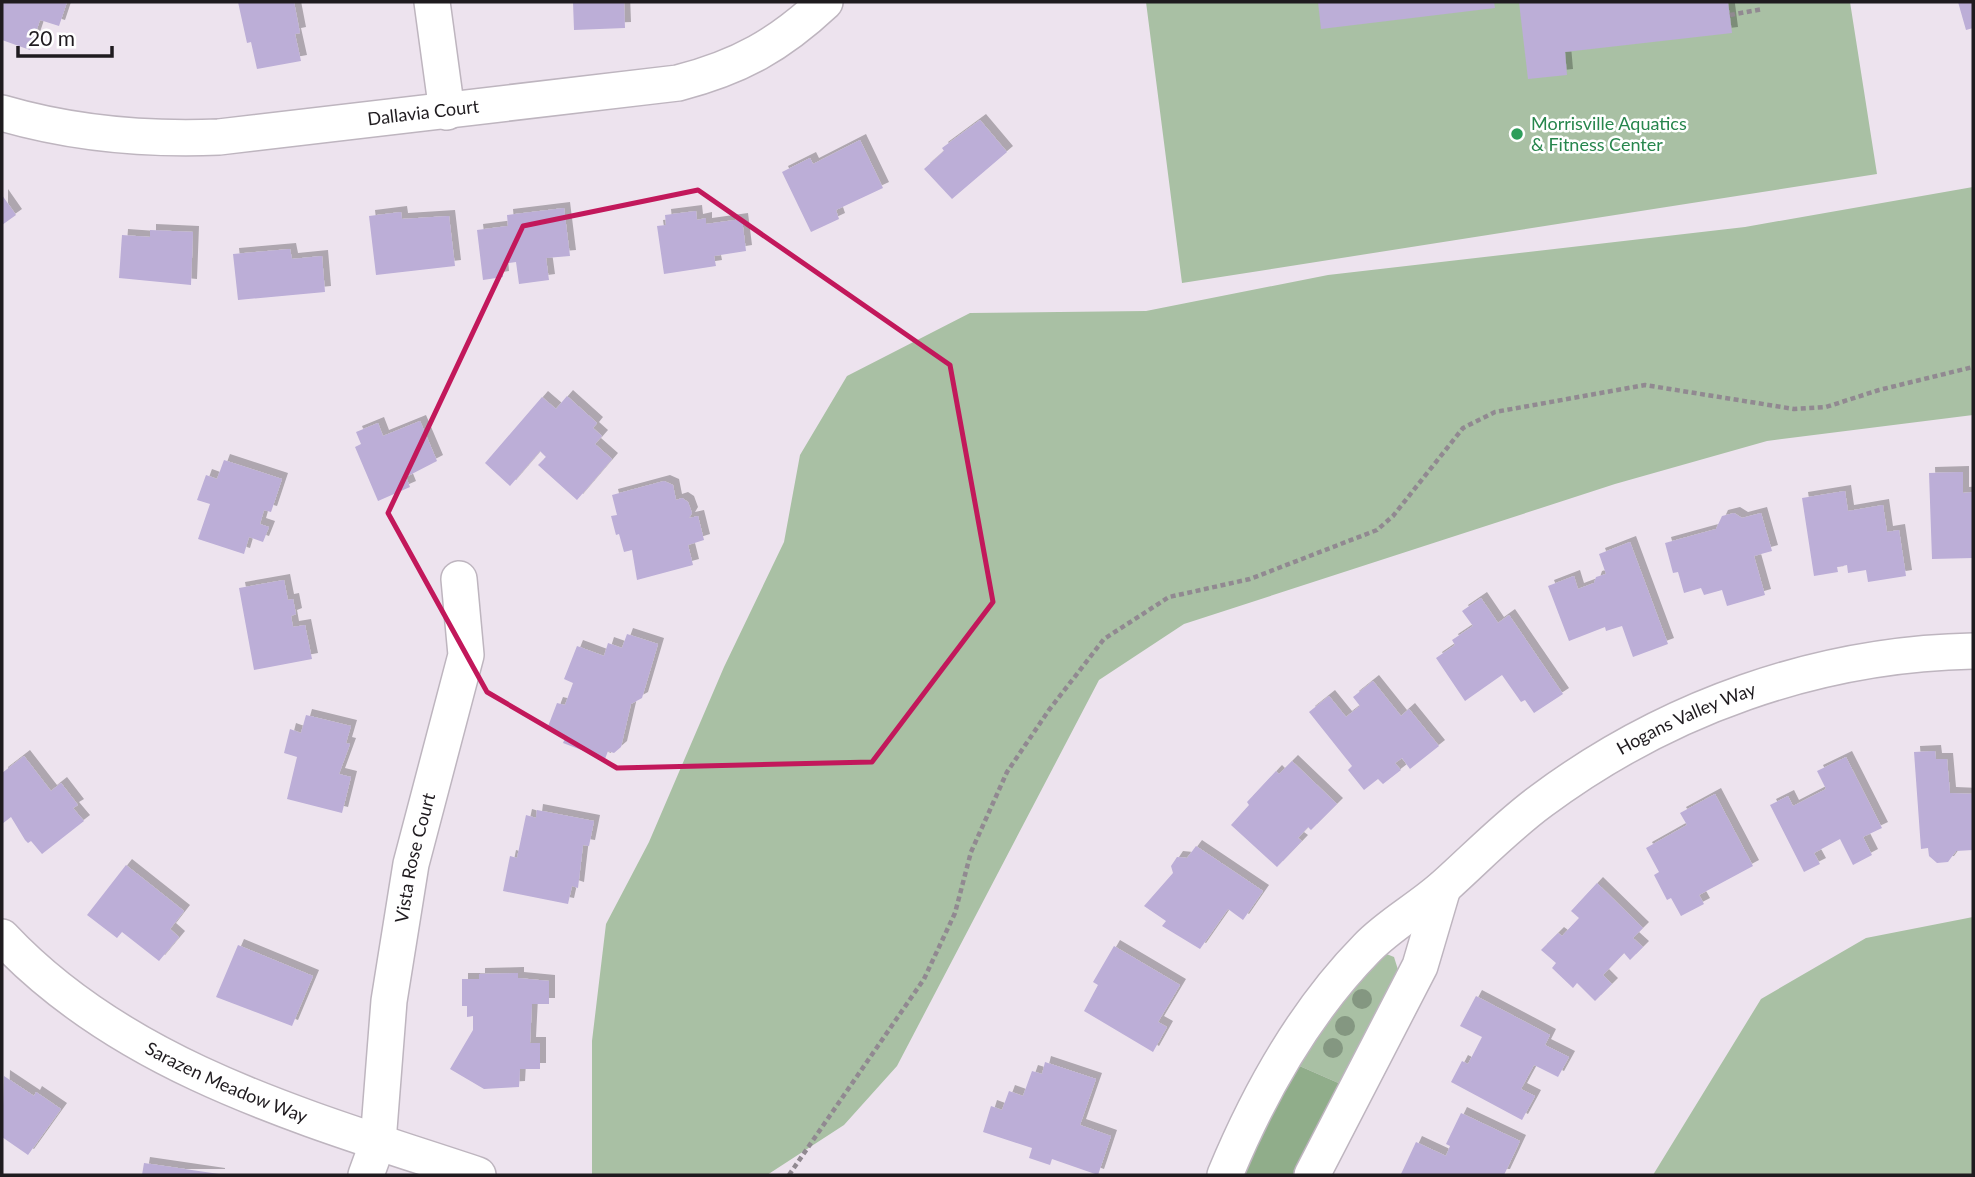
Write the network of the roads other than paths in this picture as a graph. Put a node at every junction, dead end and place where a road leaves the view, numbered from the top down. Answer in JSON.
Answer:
{"nodes":[{"id":1,"x":432,"y":2,"type":"edge"},
{"id":2,"x":825,"y":2,"type":"edge"},
{"id":3,"x":447,"y":112,"type":"junction"},
{"id":4,"x":2,"y":113,"type":"edge"},
{"id":5,"x":459,"y":579,"type":"dead end"},
{"id":6,"x":1973,"y":650,"type":"edge"},
{"id":7,"x":1443,"y":888,"type":"junction"},
{"id":8,"x":2,"y":937,"type":"edge"},
{"id":9,"x":378,"y":1142,"type":"junction"},
{"id":10,"x":366,"y":1175,"type":"edge"},
{"id":11,"x":478,"y":1175,"type":"edge"},
{"id":12,"x":1225,"y":1175,"type":"edge"},
{"id":13,"x":1312,"y":1175,"type":"edge"}],
"edges":[{"from":1,"to":3,"type":"street"},
{"from":2,"to":3,"type":"street","name":"Dallavia Court"},
{"from":3,"to":4,"type":"street","name":"Dallavia Court"},
{"from":5,"to":9,"type":"street","name":"Vista Rose Court"},
{"from":6,"to":7,"type":"street","name":"Hogans Valley Way"},
{"from":7,"to":12,"type":"street","name":"Hogans Valley Way"},
{"from":7,"to":13,"type":"street"},
{"from":8,"to":9,"type":"street","name":"Sarazen Meadow Way"},
{"from":9,"to":10,"type":"street","name":"Vista Rose Court"},
{"from":9,"to":11,"type":"street","name":"Sarazen Meadow Way"}]}
